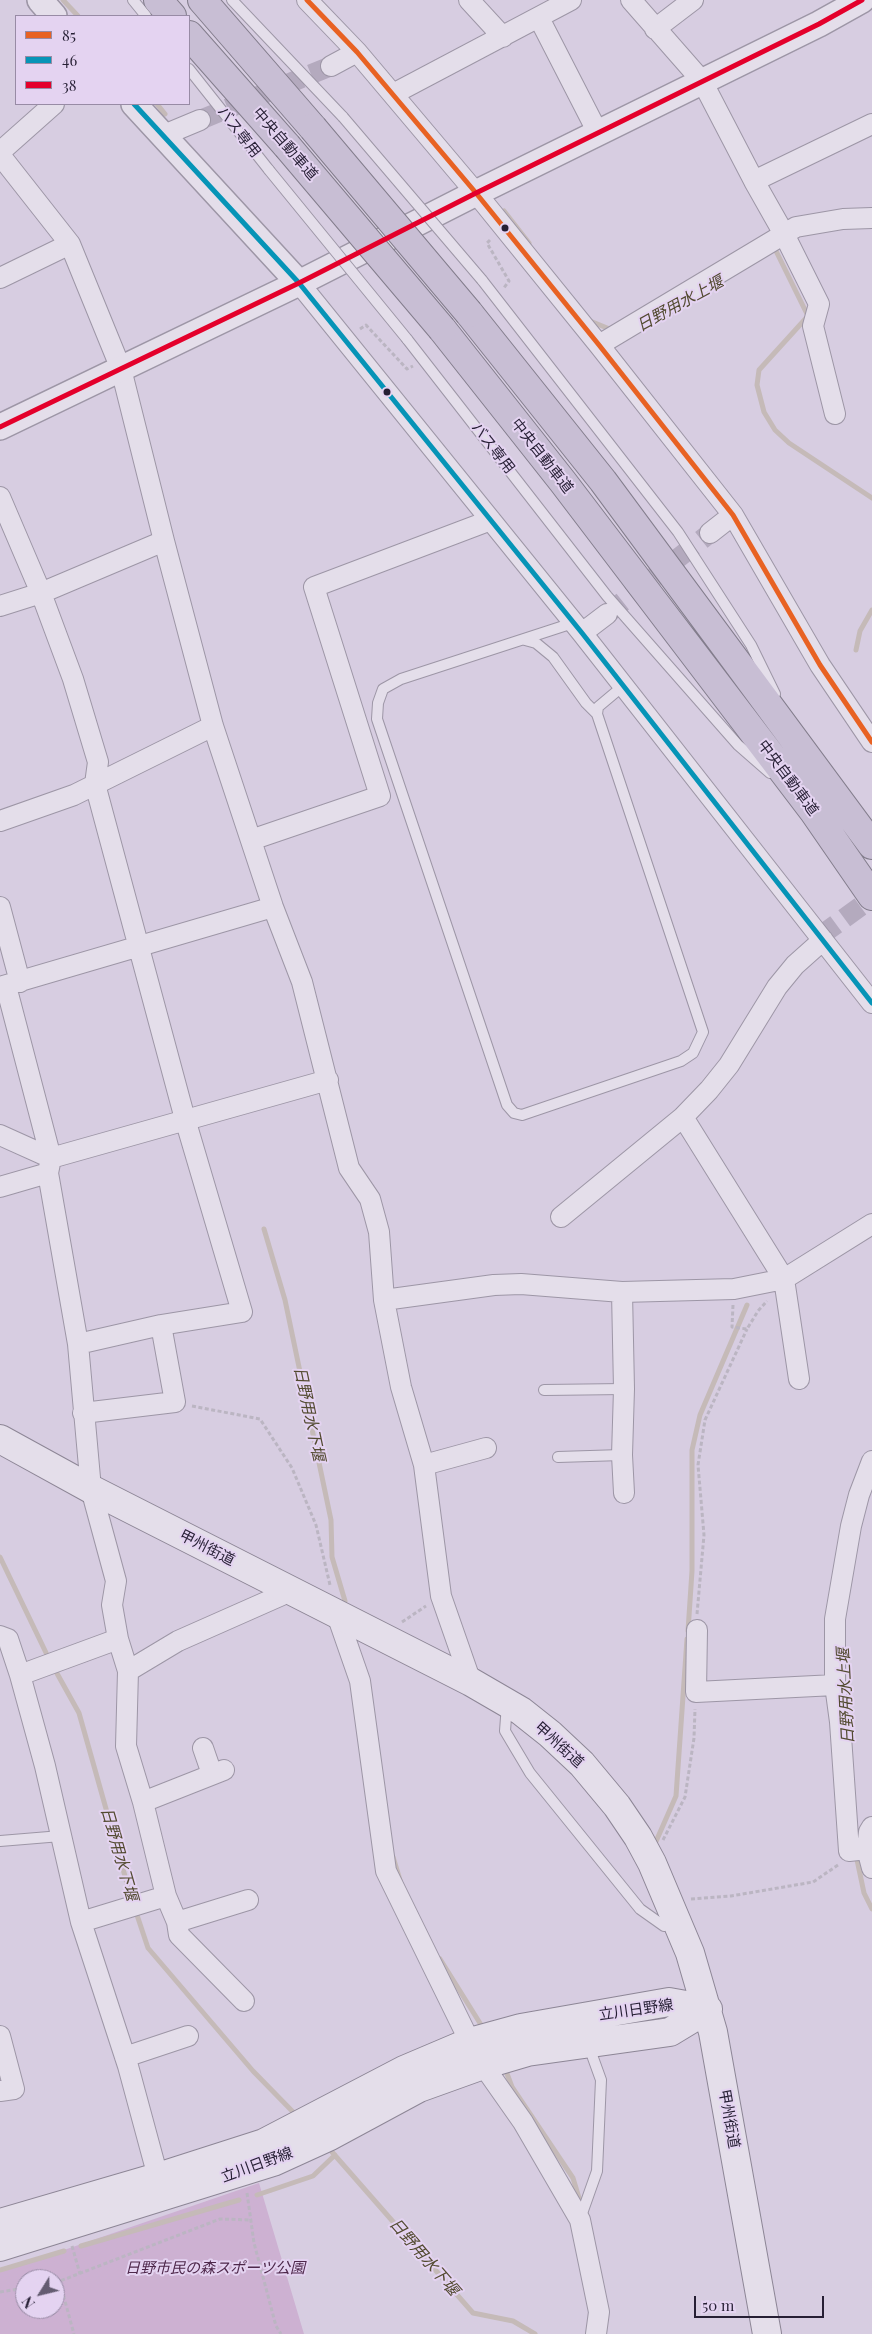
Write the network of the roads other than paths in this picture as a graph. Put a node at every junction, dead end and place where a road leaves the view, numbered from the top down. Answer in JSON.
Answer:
{"nodes":[{"id":1,"x":40,"y":0,"type":"edge"},
{"id":2,"x":133,"y":0,"type":"edge"},
{"id":3,"x":158,"y":0,"type":"edge"},
{"id":4,"x":202,"y":0,"type":"edge"},
{"id":5,"x":232,"y":0,"type":"edge"},
{"id":6,"x":307,"y":0,"type":"edge"},
{"id":7,"x":469,"y":0,"type":"edge"},
{"id":8,"x":571,"y":0,"type":"edge"},
{"id":9,"x":631,"y":0,"type":"edge"},
{"id":10,"x":692,"y":0,"type":"edge"},
{"id":11,"x":862,"y":0,"type":"edge"},
{"id":12,"x":53,"y":15,"type":"edge"},
{"id":13,"x":145,"y":15,"type":"edge"},
{"id":14,"x":171,"y":15,"type":"edge"},
{"id":15,"x":539,"y":18,"type":"junction"},
{"id":16,"x":655,"y":29,"type":"junction"},
{"id":17,"x":190,"y":36,"type":"edge"},
{"id":18,"x":503,"y":37,"type":"junction"},
{"id":19,"x":357,"y":52,"type":"junction"},
{"id":20,"x":331,"y":66,"type":"tunnel mouth"},
{"id":21,"x":190,"y":70,"type":"edge"},
{"id":22,"x":702,"y":81,"type":"junction"},
{"id":23,"x":393,"y":94,"type":"junction"},
{"id":24,"x":53,"y":105,"type":"edge"},
{"id":25,"x":135,"y":105,"type":"edge"},
{"id":26,"x":200,"y":120,"type":"tunnel mouth"},
{"id":27,"x":872,"y":124,"type":"edge"},
{"id":28,"x":598,"y":134,"type":"junction"},
{"id":29,"x":164,"y":136,"type":"junction"},
{"id":30,"x":0,"y":153,"type":"edge"},
{"id":31,"x":754,"y":181,"type":"junction"},
{"id":32,"x":476,"y":193,"type":"junction"},
{"id":33,"x":872,"y":218,"type":"edge"},
{"id":34,"x":788,"y":240,"type":"junction"},
{"id":35,"x":70,"y":244,"type":"junction"},
{"id":36,"x":0,"y":278,"type":"edge"},
{"id":37,"x":299,"y":283,"type":"junction"},
{"id":38,"x":612,"y":337,"type":"junction"},
{"id":39,"x":121,"y":369,"type":"junction"},
{"id":40,"x":834,"y":414,"type":"dead end"},
{"id":41,"x":0,"y":427,"type":"edge"},
{"id":42,"x":0,"y":497,"type":"edge"},
{"id":43,"x":733,"y":515,"type":"junction"},
{"id":44,"x":491,"y":520,"type":"junction"},
{"id":45,"x":710,"y":533,"type":"tunnel mouth"},
{"id":46,"x":164,"y":541,"type":"junction"},
{"id":47,"x":41,"y":592,"type":"junction"},
{"id":48,"x":0,"y":606,"type":"edge"},
{"id":49,"x":606,"y":614,"type":"tunnel mouth"},
{"id":50,"x":578,"y":628,"type":"junction"},
{"id":51,"x":525,"y":640,"type":"junction"},
{"id":52,"x":624,"y":686,"type":"junction"},
{"id":53,"x":597,"y":714,"type":"junction"},
{"id":54,"x":213,"y":726,"type":"junction"},
{"id":55,"x":797,"y":742,"type":"junction"},
{"id":56,"x":872,"y":742,"type":"edge"},
{"id":57,"x":95,"y":784,"type":"junction"},
{"id":58,"x":814,"y":812,"type":"junction"},
{"id":59,"x":0,"y":821,"type":"edge"},
{"id":60,"x":251,"y":840,"type":"junction"},
{"id":61,"x":872,"y":845,"type":"edge"},
{"id":62,"x":872,"y":896,"type":"edge"},
{"id":63,"x":0,"y":907,"type":"edge"},
{"id":64,"x":273,"y":907,"type":"junction"},
{"id":65,"x":823,"y":940,"type":"junction"},
{"id":66,"x":139,"y":948,"type":"junction"},
{"id":67,"x":8,"y":985,"type":"edge"},
{"id":68,"x":872,"y":1004,"type":"edge"},
{"id":69,"x":328,"y":1080,"type":"junction"},
{"id":70,"x":683,"y":1117,"type":"junction"},
{"id":71,"x":185,"y":1120,"type":"junction"},
{"id":72,"x":0,"y":1136,"type":"edge"},
{"id":73,"x":50,"y":1166,"type":"junction"},
{"id":74,"x":0,"y":1186,"type":"edge"},
{"id":75,"x":562,"y":1216,"type":"dead end"},
{"id":76,"x":872,"y":1224,"type":"edge"},
{"id":77,"x":784,"y":1279,"type":"junction"},
{"id":78,"x":622,"y":1292,"type":"junction"},
{"id":79,"x":384,"y":1300,"type":"junction"},
{"id":80,"x":162,"y":1325,"type":"junction"},
{"id":81,"x":78,"y":1344,"type":"junction"},
{"id":82,"x":799,"y":1379,"type":"dead end"},
{"id":83,"x":624,"y":1389,"type":"junction"},
{"id":84,"x":544,"y":1390,"type":"dead end"},
{"id":85,"x":83,"y":1413,"type":"junction"},
{"id":86,"x":0,"y":1440,"type":"edge"},
{"id":87,"x":486,"y":1448,"type":"dead end"},
{"id":88,"x":622,"y":1454,"type":"junction"},
{"id":89,"x":558,"y":1457,"type":"dead end"},
{"id":90,"x":872,"y":1461,"type":"edge"},
{"id":91,"x":424,"y":1465,"type":"junction"},
{"id":92,"x":90,"y":1489,"type":"junction"},
{"id":93,"x":624,"y":1493,"type":"dead end"},
{"id":94,"x":291,"y":1591,"type":"junction"},
{"id":95,"x":336,"y":1612,"type":"junction"},
{"id":96,"x":697,"y":1630,"type":"road end"},
{"id":97,"x":0,"y":1636,"type":"edge"},
{"id":98,"x":118,"y":1639,"type":"junction"},
{"id":99,"x":128,"y":1671,"type":"junction"},
{"id":100,"x":20,"y":1675,"type":"junction"},
{"id":101,"x":471,"y":1682,"type":"junction"},
{"id":102,"x":835,"y":1684,"type":"junction"},
{"id":103,"x":507,"y":1703,"type":"junction"},
{"id":104,"x":203,"y":1748,"type":"dead end"},
{"id":105,"x":142,"y":1802,"type":"junction"},
{"id":106,"x":872,"y":1827,"type":"edge"},
{"id":107,"x":61,"y":1836,"type":"junction"},
{"id":108,"x":0,"y":1841,"type":"edge"},
{"id":109,"x":860,"y":1854,"type":"edge"},
{"id":110,"x":166,"y":1896,"type":"junction"},
{"id":111,"x":248,"y":1900,"type":"dead end"},
{"id":112,"x":674,"y":1913,"type":"junction"},
{"id":113,"x":81,"y":1922,"type":"junction"},
{"id":114,"x":176,"y":1922,"type":"junction"},
{"id":115,"x":244,"y":2002,"type":"dead end"},
{"id":116,"x":708,"y":2009,"type":"junction"},
{"id":117,"x":0,"y":2036,"type":"edge"},
{"id":118,"x":188,"y":2036,"type":"dead end"},
{"id":119,"x":588,"y":2044,"type":"junction"},
{"id":120,"x":477,"y":2053,"type":"junction"},
{"id":121,"x":125,"y":2057,"type":"junction"},
{"id":122,"x":0,"y":2091,"type":"edge"},
{"id":123,"x":268,"y":2152,"type":"junction"},
{"id":124,"x":158,"y":2177,"type":"junction"},
{"id":125,"x":580,"y":2220,"type":"junction"},
{"id":126,"x":0,"y":2223,"type":"edge"},
{"id":127,"x":0,"y":2247,"type":"edge"},
{"id":128,"x":596,"y":2334,"type":"edge"},
{"id":129,"x":767,"y":2334,"type":"edge"}],
"edges":[{"from":1,"to":12,"type":"street"},
{"from":2,"to":13,"type":"lane"},
{"from":3,"to":14,"type":"highway"},
{"from":4,"to":55,"type":"highway","name":"中央自動車道","bridge":true},
{"from":5,"to":55,"type":"lane","bridge":true},
{"from":6,"to":19,"type":"street"},
{"from":7,"to":18,"type":"street"},
{"from":8,"to":15,"type":"street"},
{"from":9,"to":16,"type":"street"},
{"from":10,"to":16,"type":"street"},
{"from":11,"to":22,"type":"street"},
{"from":15,"to":18,"type":"street"},
{"from":15,"to":28,"type":"street"},
{"from":16,"to":22,"type":"street"},
{"from":17,"to":58,"type":"highway","name":"中央自動車道","bridge":true},
{"from":18,"to":23,"type":"street"},
{"from":19,"to":20,"type":"street"},
{"from":19,"to":23,"type":"street"},
{"from":21,"to":58,"type":"lane","name":"バス専用","bridge":true},
{"from":22,"to":28,"type":"street"},
{"from":22,"to":31,"type":"street"},
{"from":23,"to":32,"type":"street"},
{"from":24,"to":30,"type":"street"},
{"from":25,"to":29,"type":"street"},
{"from":26,"to":29,"type":"street"},
{"from":27,"to":31,"type":"street"},
{"from":28,"to":32,"type":"street"},
{"from":29,"to":37,"type":"street"},
{"from":30,"to":35,"type":"street"},
{"from":31,"to":34,"type":"street"},
{"from":32,"to":37,"type":"street"},
{"from":32,"to":38,"type":"street"},
{"from":33,"to":34,"type":"street"},
{"from":34,"to":38,"type":"street"},
{"from":34,"to":40,"type":"street"},
{"from":35,"to":36,"type":"street"},
{"from":35,"to":39,"type":"street"},
{"from":37,"to":39,"type":"street"},
{"from":37,"to":44,"type":"street"},
{"from":38,"to":43,"type":"street"},
{"from":39,"to":41,"type":"street"},
{"from":39,"to":46,"type":"street"},
{"from":42,"to":47,"type":"street"},
{"from":43,"to":45,"type":"street"},
{"from":43,"to":56,"type":"street"},
{"from":44,"to":50,"type":"street"},
{"from":44,"to":60,"type":"street"},
{"from":46,"to":47,"type":"street"},
{"from":46,"to":54,"type":"street"},
{"from":47,"to":48,"type":"street"},
{"from":47,"to":57,"type":"street"},
{"from":49,"to":50,"type":"street"},
{"from":50,"to":51,"type":"lane"},
{"from":50,"to":52,"type":"street"},
{"from":51,"to":53,"type":"lane"},
{"from":51,"to":53,"type":"lane"},
{"from":52,"to":53,"type":"lane"},
{"from":52,"to":65,"type":"street"},
{"from":54,"to":57,"type":"street"},
{"from":54,"to":60,"type":"street"},
{"from":55,"to":61,"type":"highway","name":"中央自動車道"},
{"from":57,"to":59,"type":"street"},
{"from":57,"to":66,"type":"street"},
{"from":58,"to":62,"type":"highway","name":"中央自動車道"},
{"from":60,"to":64,"type":"street"},
{"from":63,"to":67,"type":"street"},
{"from":64,"to":66,"type":"street"},
{"from":64,"to":69,"type":"street"},
{"from":65,"to":68,"type":"street"},
{"from":65,"to":70,"type":"street"},
{"from":66,"to":67,"type":"street"},
{"from":66,"to":71,"type":"street"},
{"from":67,"to":73,"type":"street"},
{"from":69,"to":71,"type":"street"},
{"from":69,"to":79,"type":"street"},
{"from":70,"to":75,"type":"street"},
{"from":70,"to":77,"type":"street"},
{"from":71,"to":73,"type":"street"},
{"from":71,"to":80,"type":"street"},
{"from":72,"to":73,"type":"street"},
{"from":73,"to":74,"type":"street"},
{"from":73,"to":81,"type":"street"},
{"from":76,"to":77,"type":"street"},
{"from":77,"to":78,"type":"street"},
{"from":77,"to":82,"type":"street"},
{"from":78,"to":79,"type":"street"},
{"from":78,"to":83,"type":"street"},
{"from":79,"to":91,"type":"street"},
{"from":80,"to":81,"type":"street"},
{"from":80,"to":85,"type":"street"},
{"from":81,"to":85,"type":"street"},
{"from":83,"to":84,"type":"lane"},
{"from":83,"to":88,"type":"street"},
{"from":85,"to":92,"type":"street"},
{"from":86,"to":92,"type":"main road","name":"甲州街道"},
{"from":87,"to":91,"type":"street"},
{"from":88,"to":89,"type":"lane"},
{"from":88,"to":93,"type":"street"},
{"from":90,"to":102,"type":"street"},
{"from":91,"to":101,"type":"street"},
{"from":92,"to":94,"type":"main road","name":"甲州街道"},
{"from":92,"to":98,"type":"street"},
{"from":94,"to":95,"type":"main road","name":"甲州街道"},
{"from":94,"to":99,"type":"street"},
{"from":95,"to":101,"type":"main road","name":"甲州街道"},
{"from":95,"to":120,"type":"street"},
{"from":96,"to":102,"type":"street"},
{"from":97,"to":100,"type":"street"},
{"from":98,"to":99,"type":"street"},
{"from":98,"to":100,"type":"street"},
{"from":99,"to":105,"type":"street"},
{"from":100,"to":107,"type":"street"},
{"from":101,"to":103,"type":"main road","name":"甲州街道"},
{"from":102,"to":109,"type":"street"},
{"from":103,"to":112,"type":"main road","name":"甲州街道"},
{"from":103,"to":112,"type":"lane"},
{"from":104,"to":105,"type":"street"},
{"from":105,"to":110,"type":"street"},
{"from":106,"to":109,"type":"street"},
{"from":107,"to":108,"type":"lane"},
{"from":107,"to":113,"type":"street"},
{"from":110,"to":113,"type":"street"},
{"from":110,"to":114,"type":"street"},
{"from":111,"to":114,"type":"street"},
{"from":112,"to":116,"type":"main road","name":"甲州街道"},
{"from":113,"to":121,"type":"street"},
{"from":114,"to":115,"type":"street"},
{"from":116,"to":119,"type":"main road","name":"立川日野線"},
{"from":116,"to":120,"type":"main road","name":"立川日野線"},
{"from":116,"to":129,"type":"main road","name":"甲州街道"},
{"from":117,"to":122,"type":"street"},
{"from":118,"to":121,"type":"street"},
{"from":119,"to":120,"type":"main road","name":"立川日野線"},
{"from":119,"to":125,"type":"lane"},
{"from":120,"to":123,"type":"main road","name":"立川日野線"},
{"from":120,"to":125,"type":"street"},
{"from":121,"to":124,"type":"street"},
{"from":123,"to":124,"type":"main road","name":"立川日野線"},
{"from":123,"to":127,"type":"main road","name":"立川日野線"},
{"from":124,"to":126,"type":"main road","name":"立川日野線"},
{"from":125,"to":128,"type":"street"}]}
